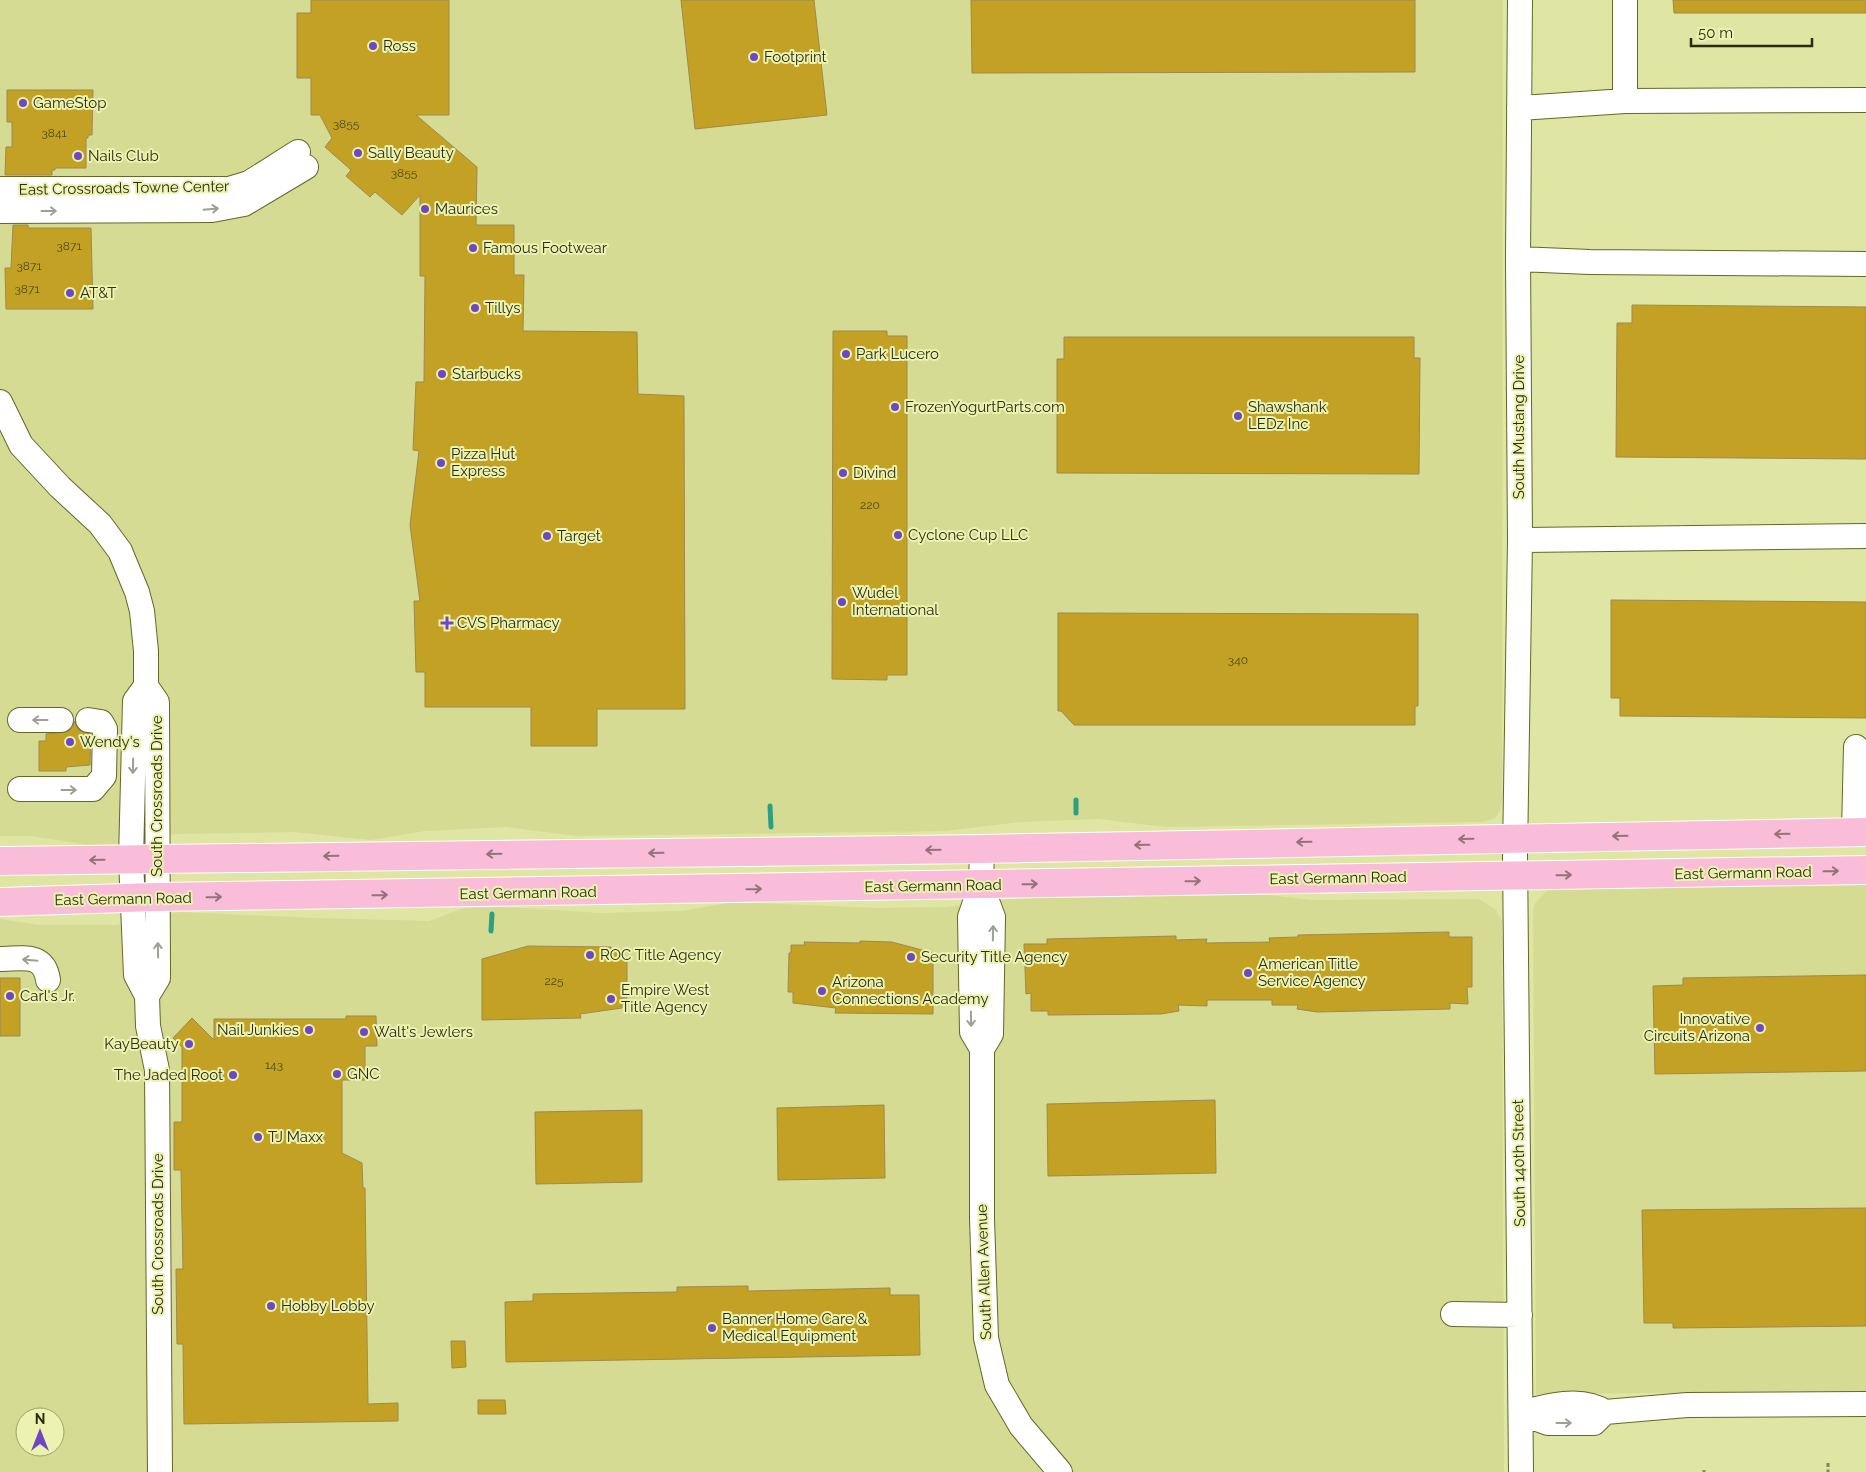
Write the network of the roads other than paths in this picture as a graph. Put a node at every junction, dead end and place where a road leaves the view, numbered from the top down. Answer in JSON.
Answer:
{"nodes":[{"id":1,"x":1520,"y":0,"type":"edge"},
{"id":2,"x":1625,"y":0,"type":"edge"},
{"id":3,"x":1866,"y":100,"type":"edge"},
{"id":4,"x":1625,"y":101,"type":"junction"},
{"id":5,"x":1519,"y":108,"type":"junction"},
{"id":6,"x":0,"y":189,"type":"edge"},
{"id":7,"x":0,"y":211,"type":"edge"},
{"id":8,"x":1518,"y":260,"type":"junction"},
{"id":9,"x":1866,"y":264,"type":"edge"},
{"id":10,"x":0,"y":402,"type":"edge"},
{"id":11,"x":1866,"y":536,"type":"edge"},
{"id":12,"x":1520,"y":540,"type":"junction"},
{"id":13,"x":20,"y":720,"type":"dead end"},
{"id":14,"x":61,"y":720,"type":"dead end"},
{"id":15,"x":88,"y":720,"type":"dead end"},
{"id":16,"x":1856,"y":747,"type":"dead end"},
{"id":17,"x":20,"y":789,"type":"dead end"},
{"id":18,"x":1860,"y":832,"type":"edge"},
{"id":19,"x":982,"y":849,"type":"junction"},
{"id":20,"x":1515,"y":856,"type":"junction"},
{"id":21,"x":144,"y":859,"type":"junction"},
{"id":22,"x":0,"y":861,"type":"edge"},
{"id":23,"x":1866,"y":870,"type":"edge"},
{"id":24,"x":981,"y":885,"type":"junction"},
{"id":25,"x":144,"y":898,"type":"junction"},
{"id":26,"x":0,"y":902,"type":"edge"},
{"id":27,"x":0,"y":959,"type":"edge"},
{"id":28,"x":48,"y":980,"type":"dead end"},
{"id":29,"x":1453,"y":1314,"type":"dead end"},
{"id":30,"x":1520,"y":1315,"type":"junction"},
{"id":31,"x":1866,"y":1404,"type":"edge"},
{"id":32,"x":1521,"y":1413,"type":"junction"},
{"id":33,"x":160,"y":1472,"type":"edge"},
{"id":34,"x":1060,"y":1472,"type":"edge"},
{"id":35,"x":1521,"y":1472,"type":"edge"}],
"edges":[{"from":1,"to":5,"type":"street","name":"South Mustang Drive"},
{"from":2,"to":4,"type":"street"},
{"from":3,"to":4,"type":"street"},
{"from":4,"to":5,"type":"street"},
{"from":5,"to":8,"type":"street","name":"South Mustang Drive"},
{"from":7,"to":6,"type":"street","name":"East Crossroads Towne Center","one_way":true},
{"from":8,"to":9,"type":"street"},
{"from":8,"to":12,"type":"street","name":"South Mustang Drive"},
{"from":10,"to":21,"type":"street","name":"South Crossroads Drive"},
{"from":11,"to":12,"type":"street"},
{"from":12,"to":20,"type":"street","name":"South Mustang Drive"},
{"from":14,"to":13,"type":"street","one_way":true},
{"from":17,"to":15,"type":"street","one_way":true},
{"from":16,"to":18,"type":"street"},
{"from":18,"to":20,"type":"main road","name":"East Germann Road","one_way":true},
{"from":20,"to":19,"type":"main road","name":"East Germann Road","one_way":true},
{"from":19,"to":21,"type":"main road","name":"East Germann Road","one_way":true},
{"from":19,"to":24,"type":"street","name":"South Allen Avenue"},
{"from":20,"to":23,"type":"main road","name":"East Germann Road","one_way":true},
{"from":24,"to":20,"type":"main road","name":"East Germann Road","one_way":true},
{"from":20,"to":30,"type":"street","name":"South 140th Street"},
{"from":21,"to":22,"type":"main road","name":"East Germann Road","one_way":true},
{"from":21,"to":25,"type":"street","name":"South Crossroads Drive"},
{"from":25,"to":24,"type":"main road","name":"East Germann Road","one_way":true},
{"from":24,"to":34,"type":"street","name":"South Allen Avenue"},
{"from":25,"to":26,"type":"main road","name":"East Germann Road"},
{"from":25,"to":33,"type":"street","name":"South Crossroads Drive"},
{"from":28,"to":27,"type":"street","one_way":true},
{"from":29,"to":30,"type":"street"},
{"from":30,"to":32,"type":"street","name":"South 140th Street"},
{"from":31,"to":32,"type":"street"},
{"from":32,"to":35,"type":"street","name":"South 140th Street"}]}
